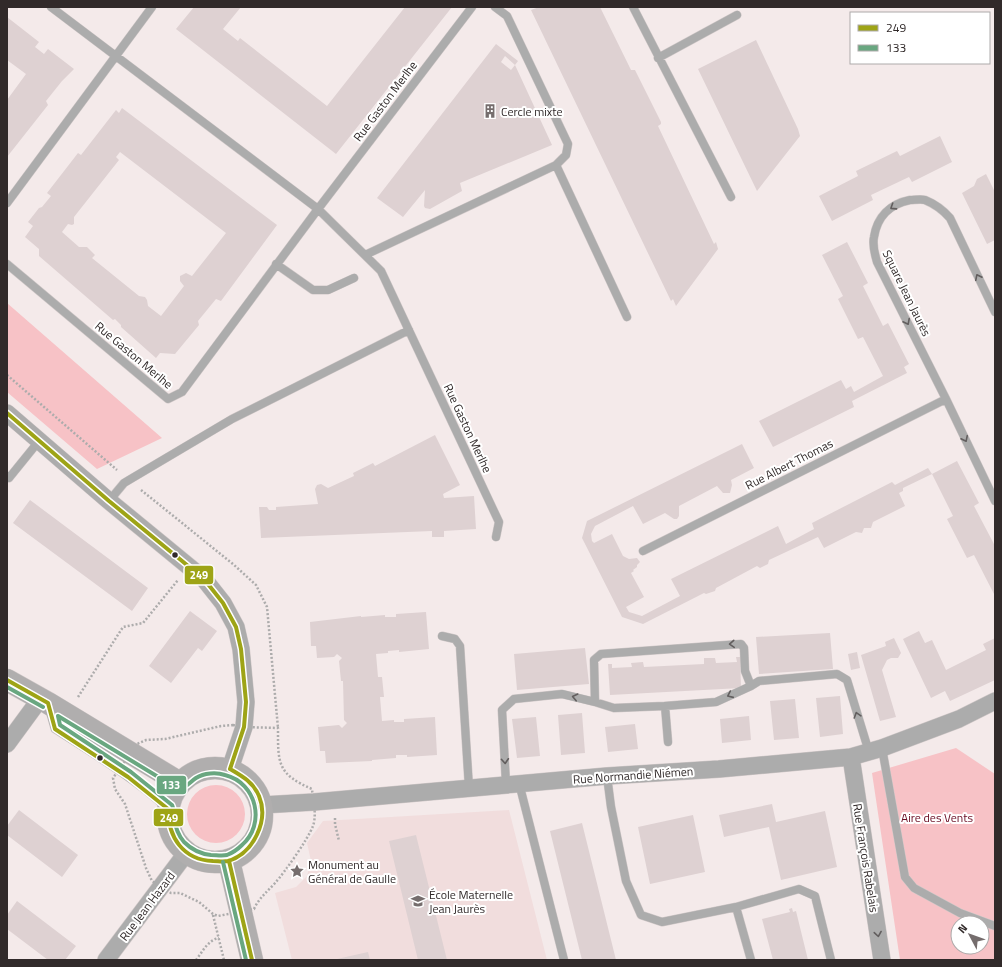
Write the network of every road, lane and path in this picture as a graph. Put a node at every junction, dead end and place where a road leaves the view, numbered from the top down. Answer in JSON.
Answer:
{"nodes":[{"id":1,"x":51,"y":7,"type":"edge"},
{"id":2,"x":152,"y":7,"type":"edge"},
{"id":3,"x":472,"y":7,"type":"edge"},
{"id":4,"x":495,"y":7,"type":"edge"},
{"id":5,"x":633,"y":7,"type":"edge"},
{"id":6,"x":737,"y":16,"type":"dead end"},
{"id":7,"x":116,"y":56,"type":"junction"},
{"id":8,"x":658,"y":58,"type":"junction"},
{"id":9,"x":556,"y":165,"type":"junction"},
{"id":10,"x":731,"y":197,"type":"dead end"},
{"id":11,"x":7,"y":203,"type":"edge"},
{"id":12,"x":318,"y":209,"type":"junction"},
{"id":13,"x":365,"y":255,"type":"junction"},
{"id":14,"x":7,"y":264,"type":"edge"},
{"id":15,"x":276,"y":264,"type":"junction"},
{"id":16,"x":354,"y":278,"type":"dead end"},
{"id":17,"x":995,"y":312,"type":"edge"},
{"id":18,"x":627,"y":317,"type":"dead end"},
{"id":19,"x":408,"y":330,"type":"junction"},
{"id":20,"x":946,"y":399,"type":"junction"},
{"id":21,"x":7,"y":413,"type":"edge"},
{"id":22,"x":39,"y":441,"type":"junction"},
{"id":23,"x":7,"y":476,"type":"edge"},
{"id":24,"x":995,"y":500,"type":"edge"},
{"id":25,"x":109,"y":501,"type":"junction"},
{"id":26,"x":496,"y":537,"type":"dead end"},
{"id":27,"x":643,"y":551,"type":"dead end"},
{"id":28,"x":188,"y":567,"type":"junction"},
{"id":29,"x":442,"y":636,"type":"dead end"},
{"id":30,"x":7,"y":680,"type":"edge"},
{"id":31,"x":751,"y":686,"type":"junction"},
{"id":32,"x":44,"y":701,"type":"junction"},
{"id":33,"x":995,"y":701,"type":"edge"},
{"id":34,"x":595,"y":702,"type":"junction"},
{"id":35,"x":665,"y":706,"type":"junction"},
{"id":36,"x":66,"y":714,"type":"junction"},
{"id":37,"x":221,"y":726,"type":"dead end"},
{"id":38,"x":668,"y":742,"type":"dead end"},
{"id":39,"x":7,"y":744,"type":"edge"},
{"id":40,"x":876,"y":750,"type":"junction"},
{"id":41,"x":851,"y":757,"type":"junction"},
{"id":42,"x":124,"y":761,"type":"junction"},
{"id":43,"x":230,"y":769,"type":"junction"},
{"id":44,"x":607,"y":776,"type":"junction"},
{"id":45,"x":180,"y":783,"type":"junction"},
{"id":46,"x":512,"y":784,"type":"junction"},
{"id":47,"x":469,"y":788,"type":"junction"},
{"id":48,"x":262,"y":805,"type":"junction"},
{"id":49,"x":168,"y":809,"type":"junction"},
{"id":50,"x":335,"y":824,"type":"dead end"},
{"id":51,"x":340,"y":841,"type":"dead end"},
{"id":52,"x":187,"y":852,"type":"junction"},
{"id":53,"x":228,"y":861,"type":"junction"},
{"id":54,"x":161,"y":887,"type":"junction"},
{"id":55,"x":736,"y":907,"type":"junction"},
{"id":56,"x":213,"y":914,"type":"junction"},
{"id":57,"x":227,"y":915,"type":"dead end"},
{"id":58,"x":995,"y":926,"type":"edge"},
{"id":59,"x":219,"y":938,"type":"junction"},
{"id":60,"x":106,"y":960,"type":"edge"},
{"id":61,"x":196,"y":960,"type":"edge"},
{"id":62,"x":224,"y":960,"type":"edge"},
{"id":63,"x":252,"y":960,"type":"edge"},
{"id":64,"x":564,"y":960,"type":"edge"},
{"id":65,"x":751,"y":960,"type":"edge"},
{"id":66,"x":831,"y":960,"type":"edge"},
{"id":67,"x":882,"y":960,"type":"edge"}],
"edges":[{"from":1,"to":7,"type":"lane","name":"Rue Gaston Merlhe"},
{"from":2,"to":7,"type":"lane"},
{"from":3,"to":12,"type":"lane","name":"Rue Gaston Merlhe"},
{"from":4,"to":9,"type":"lane"},
{"from":5,"to":8,"type":"lane"},
{"from":6,"to":8,"type":"lane"},
{"from":7,"to":11,"type":"lane"},
{"from":7,"to":12,"type":"lane","name":"Rue Gaston Merlhe"},
{"from":8,"to":10,"type":"lane"},
{"from":9,"to":13,"type":"lane"},
{"from":9,"to":18,"type":"lane"},
{"from":12,"to":13,"type":"lane","name":"Rue Gaston Merlhe"},
{"from":12,"to":15,"type":"lane","name":"Rue Gaston Merlhe"},
{"from":13,"to":19,"type":"lane","name":"Rue Gaston Merlhe"},
{"from":14,"to":15,"type":"lane","name":"Rue Gaston Merlhe"},
{"from":15,"to":16,"type":"lane"},
{"from":17,"to":20,"type":"lane","name":"Square Jean Jaurès","one_way":true},
{"from":19,"to":25,"type":"lane"},
{"from":19,"to":26,"type":"lane","name":"Rue Gaston Merlhe"},
{"from":20,"to":24,"type":"lane","name":"Square Jean Jaurès","one_way":true},
{"from":20,"to":27,"type":"lane","name":"Rue Albert Thomas"},
{"from":21,"to":22,"type":"street"},
{"from":22,"to":23,"type":"lane"},
{"from":22,"to":25,"type":"street"},
{"from":25,"to":28,"type":"street"},
{"from":28,"to":36,"type":"path"},
{"from":28,"to":43,"type":"street"},
{"from":29,"to":47,"type":"lane"},
{"from":30,"to":32,"type":"main road"},
{"from":31,"to":34,"type":"lane","one_way":true},
{"from":31,"to":35,"type":"lane","one_way":true},
{"from":40,"to":31,"type":"lane","one_way":true},
{"from":32,"to":36,"type":"main road"},
{"from":32,"to":39,"type":"street"},
{"from":32,"to":42,"type":"lane"},
{"from":33,"to":40,"type":"street","name":"Rue Normandie Niémen"},
{"from":34,"to":35,"type":"lane"},
{"from":34,"to":46,"type":"lane","one_way":true},
{"from":35,"to":38,"type":"lane"},
{"from":36,"to":42,"type":"main road"},
{"from":37,"to":42,"type":"path"},
{"from":40,"to":41,"type":"street","name":"Rue Normandie Niémen"},
{"from":40,"to":58,"type":"lane"},
{"from":41,"to":44,"type":"street","name":"Rue Normandie Niémen"},
{"from":41,"to":67,"type":"street","name":"Rue François Rabelais","one_way":true},
{"from":42,"to":45,"type":"main road"},
{"from":42,"to":49,"type":"lane"},
{"from":42,"to":54,"type":"path"},
{"from":43,"to":45,"type":"main road"},
{"from":43,"to":48,"type":"main road"},
{"from":44,"to":46,"type":"street","name":"Rue Normandie Niémen"},
{"from":44,"to":55,"type":"lane"},
{"from":45,"to":49,"type":"main road"},
{"from":46,"to":47,"type":"street","name":"Rue Normandie Niémen"},
{"from":46,"to":64,"type":"lane"},
{"from":47,"to":48,"type":"street","name":"Rue Normandie Niémen"},
{"from":48,"to":53,"type":"main road"},
{"from":49,"to":52,"type":"main road"},
{"from":50,"to":51,"type":"path"},
{"from":52,"to":53,"type":"main road"},
{"from":52,"to":54,"type":"street","name":"Rue Jean Hazard"},
{"from":53,"to":63,"type":"main road"},
{"from":54,"to":56,"type":"path"},
{"from":54,"to":60,"type":"street","name":"Rue Jean Hazard"},
{"from":55,"to":65,"type":"lane"},
{"from":55,"to":66,"type":"lane"},
{"from":56,"to":57,"type":"path"},
{"from":56,"to":59,"type":"path"},
{"from":59,"to":61,"type":"path"},
{"from":59,"to":62,"type":"path"}]}
